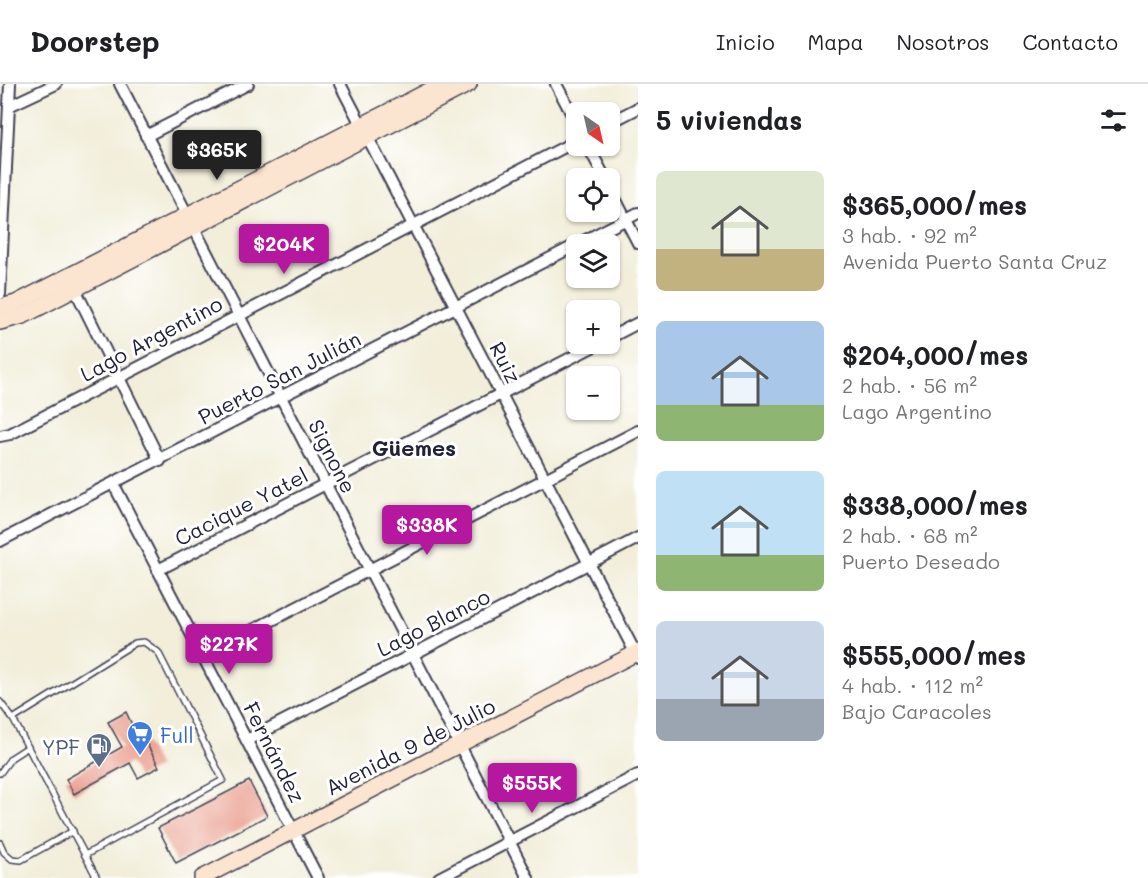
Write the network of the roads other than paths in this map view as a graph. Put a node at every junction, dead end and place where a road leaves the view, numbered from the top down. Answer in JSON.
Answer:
{"nodes":[{"id":1,"x":10,"y":84,"type":"edge"},
{"id":2,"x":56,"y":84,"type":"edge"},
{"id":3,"x":120,"y":84,"type":"edge"},
{"id":4,"x":248,"y":84,"type":"edge"},
{"id":5,"x":340,"y":84,"type":"edge"},
{"id":6,"x":442,"y":84,"type":"edge"},
{"id":7,"x":469,"y":84,"type":"edge"},
{"id":8,"x":556,"y":84,"type":"edge"},
{"id":9,"x":566,"y":103,"type":"edge"},
{"id":10,"x":9,"y":106,"type":"junction"},
{"id":11,"x":638,"y":108,"type":"edge"},
{"id":12,"x":620,"y":117,"type":"edge"},
{"id":13,"x":364,"y":131,"type":"junction"},
{"id":14,"x":146,"y":136,"type":"junction"},
{"id":15,"x":566,"y":146,"type":"edge"},
{"id":16,"x":620,"y":208,"type":"edge"},
{"id":17,"x":638,"y":213,"type":"edge"},
{"id":18,"x":626,"y":220,"type":"junction"},
{"id":19,"x":189,"y":222,"type":"junction"},
{"id":20,"x":414,"y":224,"type":"junction"},
{"id":21,"x":599,"y":234,"type":"edge"},
{"id":22,"x":638,"y":243,"type":"edge"},
{"id":23,"x":566,"y":251,"type":"edge"},
{"id":24,"x":75,"y":290,"type":"junction"},
{"id":25,"x":0,"y":294,"type":"edge"},
{"id":26,"x":0,"y":307,"type":"edge"},
{"id":27,"x":456,"y":308,"type":"junction"},
{"id":28,"x":238,"y":314,"type":"junction"},
{"id":29,"x":0,"y":322,"type":"edge"},
{"id":30,"x":638,"y":322,"type":"edge"},
{"id":31,"x":620,"y":332,"type":"edge"},
{"id":32,"x":578,"y":354,"type":"edge"},
{"id":33,"x":118,"y":377,"type":"junction"},
{"id":34,"x":501,"y":394,"type":"junction"},
{"id":35,"x":281,"y":398,"type":"junction"},
{"id":36,"x":638,"y":431,"type":"edge"},
{"id":37,"x":0,"y":436,"type":"edge"},
{"id":38,"x":160,"y":460,"type":"junction"},
{"id":39,"x":545,"y":479,"type":"junction"},
{"id":40,"x":326,"y":484,"type":"junction"},
{"id":41,"x":114,"y":485,"type":"junction"},
{"id":42,"x":638,"y":538,"type":"edge"},
{"id":43,"x":0,"y":542,"type":"edge"},
{"id":44,"x":589,"y":563,"type":"junction"},
{"id":45,"x":158,"y":570,"type":"junction"},
{"id":46,"x":369,"y":570,"type":"junction"},
{"id":47,"x":413,"y":654,"type":"junction"},
{"id":48,"x":637,"y":654,"type":"edge"},
{"id":49,"x":203,"y":656,"type":"junction"},
{"id":50,"x":0,"y":702,"type":"edge"},
{"id":51,"x":13,"y":719,"type":"junction"},
{"id":52,"x":247,"y":740,"type":"junction"},
{"id":53,"x":459,"y":744,"type":"junction"},
{"id":54,"x":28,"y":747,"type":"junction"},
{"id":55,"x":0,"y":773,"type":"edge"},
{"id":56,"x":638,"y":775,"type":"edge"},
{"id":57,"x":294,"y":830,"type":"junction"},
{"id":58,"x":73,"y":831,"type":"junction"},
{"id":59,"x":510,"y":842,"type":"junction"},
{"id":60,"x":0,"y":843,"type":"edge"},
{"id":61,"x":85,"y":855,"type":"junction"},
{"id":62,"x":98,"y":878,"type":"edge"},
{"id":63,"x":202,"y":878,"type":"edge"},
{"id":64,"x":318,"y":878,"type":"edge"},
{"id":65,"x":440,"y":878,"type":"edge"},
{"id":66,"x":528,"y":878,"type":"edge"}],
"edges":[{"from":1,"to":10,"type":"street"},
{"from":2,"to":10,"type":"street"},
{"from":3,"to":14,"type":"street","name":"Signone"},
{"from":4,"to":14,"type":"street"},
{"from":5,"to":13,"type":"street","name":"Ruiz"},
{"from":6,"to":13,"type":"street"},
{"from":7,"to":13,"type":"street"},
{"from":8,"to":9,"type":"street"},
{"from":10,"to":25,"type":"street"},
{"from":11,"to":12,"type":"street"},
{"from":13,"to":19,"type":"street"},
{"from":13,"to":20,"type":"street","name":"Ruiz"},
{"from":14,"to":19,"type":"street","name":"Signone"},
{"from":15,"to":20,"type":"street","name":"Lago Argentino"},
{"from":16,"to":18,"type":"street"},
{"from":17,"to":18,"type":"street","name":"Puerto San Julián"},
{"from":18,"to":21,"type":"street","name":"Puerto San Julián"},
{"from":18,"to":22,"type":"street"},
{"from":19,"to":24,"type":"street"},
{"from":19,"to":26,"type":"street"},
{"from":19,"to":28,"type":"street","name":"Signone"},
{"from":20,"to":27,"type":"street","name":"Ruiz"},
{"from":20,"to":28,"type":"street","name":"Lago Argentino"},
{"from":23,"to":27,"type":"street","name":"Puerto San Julián"},
{"from":24,"to":29,"type":"street"},
{"from":24,"to":33,"type":"street"},
{"from":27,"to":34,"type":"street","name":"Ruiz"},
{"from":27,"to":35,"type":"street","name":"Puerto San Julián"},
{"from":28,"to":33,"type":"street","name":"Lago Argentino"},
{"from":28,"to":35,"type":"street","name":"Signone"},
{"from":30,"to":31,"type":"street"},
{"from":32,"to":34,"type":"street","name":"Cacique Yatel"},
{"from":33,"to":37,"type":"street","name":"Lago Argentino"},
{"from":33,"to":38,"type":"street"},
{"from":34,"to":39,"type":"street","name":"Ruiz"},
{"from":34,"to":40,"type":"street","name":"Cacique Yatel"},
{"from":35,"to":38,"type":"street","name":"Puerto San Julián"},
{"from":35,"to":40,"type":"street","name":"Signone"},
{"from":36,"to":39,"type":"street"},
{"from":38,"to":41,"type":"street","name":"Puerto San Julián"},
{"from":39,"to":44,"type":"street","name":"Ruiz"},
{"from":39,"to":46,"type":"street"},
{"from":40,"to":45,"type":"street","name":"Cacique Yatel"},
{"from":40,"to":46,"type":"street","name":"Signone"},
{"from":41,"to":43,"type":"street","name":"Puerto San Julián"},
{"from":41,"to":45,"type":"street","name":"Fernández"},
{"from":42,"to":44,"type":"street","name":"Lago Blanco"},
{"from":44,"to":47,"type":"street","name":"Lago Blanco"},
{"from":44,"to":48,"type":"street","name":"Ruiz"},
{"from":45,"to":49,"type":"street","name":"Fernández"},
{"from":46,"to":47,"type":"street","name":"Signone"},
{"from":46,"to":49,"type":"street"},
{"from":47,"to":52,"type":"street","name":"Lago Blanco"},
{"from":47,"to":53,"type":"street","name":"Signone"},
{"from":48,"to":53,"type":"street","name":"Avenida 9 de Julio"},
{"from":49,"to":52,"type":"street","name":"Fernández"},
{"from":50,"to":51,"type":"lane"},
{"from":51,"to":54,"type":"lane"},
{"from":51,"to":61,"type":"lane"},
{"from":52,"to":57,"type":"street","name":"Fernández"},
{"from":53,"to":57,"type":"street","name":"Avenida 9 de Julio"},
{"from":53,"to":59,"type":"street","name":"Signone"},
{"from":54,"to":55,"type":"lane"},
{"from":54,"to":58,"type":"lane"},
{"from":56,"to":59,"type":"street"},
{"from":57,"to":63,"type":"street","name":"Avenida 9 de Julio"},
{"from":57,"to":64,"type":"street","name":"Fernández"},
{"from":58,"to":60,"type":"lane"},
{"from":58,"to":61,"type":"lane"},
{"from":59,"to":65,"type":"street"},
{"from":59,"to":66,"type":"street","name":"Signone"},
{"from":61,"to":62,"type":"lane"}]}
